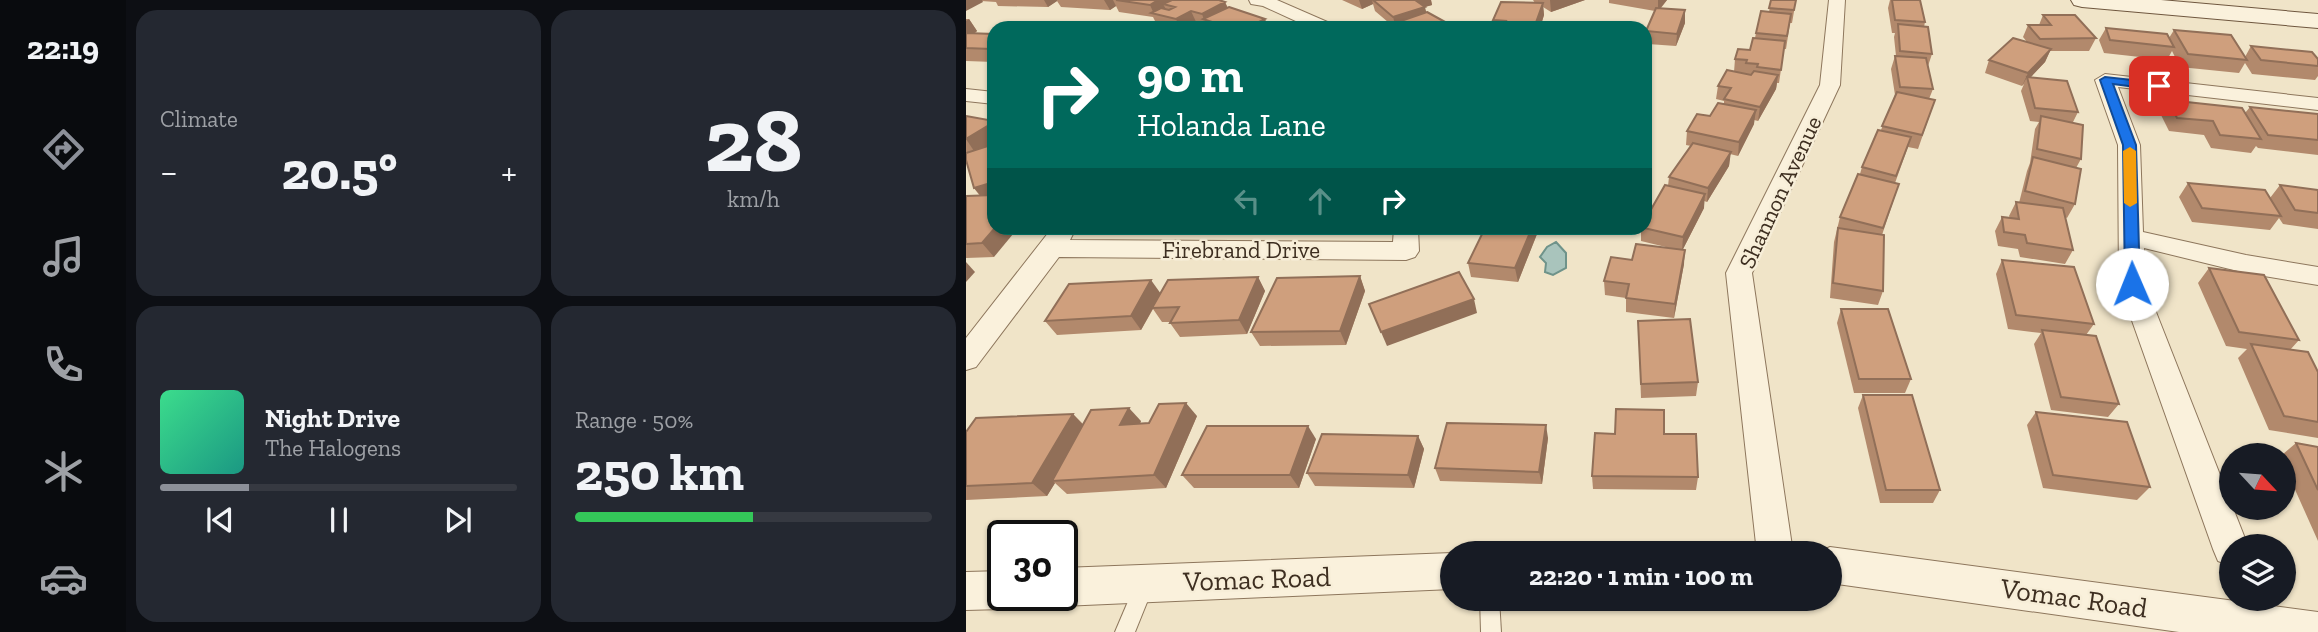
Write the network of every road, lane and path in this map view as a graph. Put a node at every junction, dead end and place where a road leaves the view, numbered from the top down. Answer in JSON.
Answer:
{"nodes":[{"id":1,"x":1257,"y":0,"type":"edge"},
{"id":2,"x":1837,"y":0,"type":"edge"},
{"id":3,"x":2082,"y":0,"type":"edge"},
{"id":4,"x":2244,"y":0,"type":"edge"},
{"id":5,"x":2318,"y":6,"type":"edge"},
{"id":6,"x":2318,"y":20,"type":"edge"},
{"id":7,"x":1310,"y":21,"type":"edge"},
{"id":8,"x":966,"y":95,"type":"edge"},
{"id":9,"x":987,"y":97,"type":"edge"},
{"id":10,"x":2318,"y":104,"type":"edge"},
{"id":11,"x":1406,"y":235,"type":"edge"},
{"id":12,"x":2131,"y":237,"type":"junction"},
{"id":13,"x":1058,"y":238,"type":"edge"},
{"id":14,"x":2318,"y":276,"type":"edge"},
{"id":15,"x":966,"y":359,"type":"edge"},
{"id":16,"x":2225,"y":534,"type":"edge"},
{"id":17,"x":1773,"y":541,"type":"edge"},
{"id":18,"x":1842,"y":566,"type":"edge"},
{"id":19,"x":1440,"y":572,"type":"edge"},
{"id":20,"x":1146,"y":584,"type":"junction"},
{"id":21,"x":1078,"y":586,"type":"edge"},
{"id":22,"x":987,"y":590,"type":"edge"},
{"id":23,"x":966,"y":591,"type":"edge"},
{"id":24,"x":1490,"y":611,"type":"edge"},
{"id":25,"x":2258,"y":618,"type":"edge"},
{"id":26,"x":1125,"y":632,"type":"edge"},
{"id":27,"x":1491,"y":632,"type":"edge"},
{"id":28,"x":2318,"y":632,"type":"edge"}],
"edges":[{"from":1,"to":7,"type":"street"},
{"from":2,"to":17,"type":"street","name":"Shannon Avenue"},
{"from":3,"to":6,"type":"main road"},
{"from":4,"to":5,"type":"main road"},
{"from":8,"to":9,"type":"street"},
{"from":10,"to":12,"type":"street"},
{"from":11,"to":13,"type":"street","name":"Firebrand Drive"},
{"from":12,"to":14,"type":"street"},
{"from":12,"to":16,"type":"street"},
{"from":13,"to":15,"type":"street"},
{"from":18,"to":25,"type":"street","name":"Vomac Road"},
{"from":19,"to":20,"type":"street","name":"Vomac Road"},
{"from":20,"to":21,"type":"street","name":"Vomac Road"},
{"from":20,"to":26,"type":"lane"},
{"from":22,"to":23,"type":"street"},
{"from":24,"to":27,"type":"lane"},
{"from":25,"to":28,"type":"street","name":"Vomac Road"}]}
